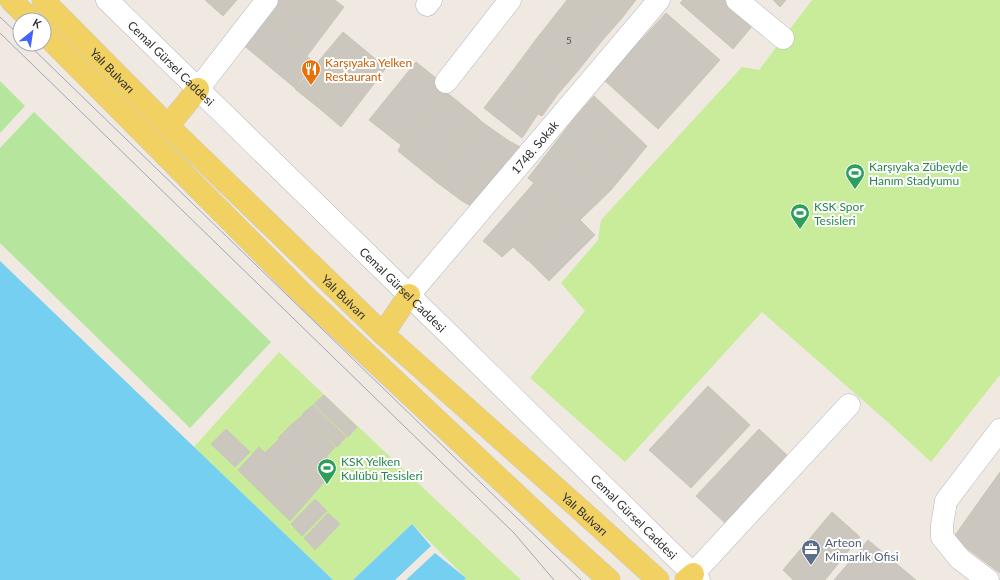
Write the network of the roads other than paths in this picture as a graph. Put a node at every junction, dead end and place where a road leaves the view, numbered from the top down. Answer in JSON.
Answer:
{"nodes":[{"id":1,"x":12,"y":0,"type":"edge"},
{"id":2,"x":43,"y":0,"type":"edge"},
{"id":3,"x":106,"y":0,"type":"edge"},
{"id":4,"x":267,"y":0,"type":"edge"},
{"id":5,"x":510,"y":0,"type":"edge"},
{"id":6,"x":659,"y":0,"type":"edge"},
{"id":7,"x":737,"y":0,"type":"edge"},
{"id":8,"x":23,"y":12,"type":"edge"},
{"id":9,"x":783,"y":38,"type":"dead end"},
{"id":10,"x":52,"y":41,"type":"edge"},
{"id":11,"x":446,"y":82,"type":"dead end"},
{"id":12,"x":198,"y":89,"type":"junction"},
{"id":13,"x":168,"y":126,"type":"junction"},
{"id":14,"x":409,"y":294,"type":"junction"},
{"id":15,"x":383,"y":334,"type":"junction"},
{"id":16,"x":848,"y":405,"type":"dead end"},
{"id":17,"x":1000,"y":430,"type":"edge"},
{"id":18,"x":693,"y":578,"type":"edge"},
{"id":19,"x":609,"y":580,"type":"edge"},
{"id":20,"x":658,"y":580,"type":"edge"},
{"id":21,"x":988,"y":580,"type":"edge"}],
"edges":[{"from":1,"to":8,"type":"main road"},
{"from":2,"to":13,"type":"main road","name":"Yalı Bulvarı"},
{"from":3,"to":12,"type":"street","name":"Cemal Gürsel Caddesi"},
{"from":4,"to":12,"type":"street"},
{"from":5,"to":11,"type":"street"},
{"from":6,"to":14,"type":"street","name":"1748. Sokak"},
{"from":7,"to":9,"type":"street"},
{"from":10,"to":19,"type":"main road","name":"Yalı Bulvarı"},
{"from":12,"to":13,"type":"main road"},
{"from":12,"to":14,"type":"street","name":"Cemal Gürsel Caddesi"},
{"from":13,"to":15,"type":"main road","name":"Yalı Bulvarı"},
{"from":14,"to":15,"type":"main road"},
{"from":14,"to":18,"type":"street","name":"Cemal Gürsel Caddesi"},
{"from":15,"to":20,"type":"main road","name":"Yalı Bulvarı"},
{"from":16,"to":18,"type":"street"},
{"from":17,"to":21,"type":"street"}]}
